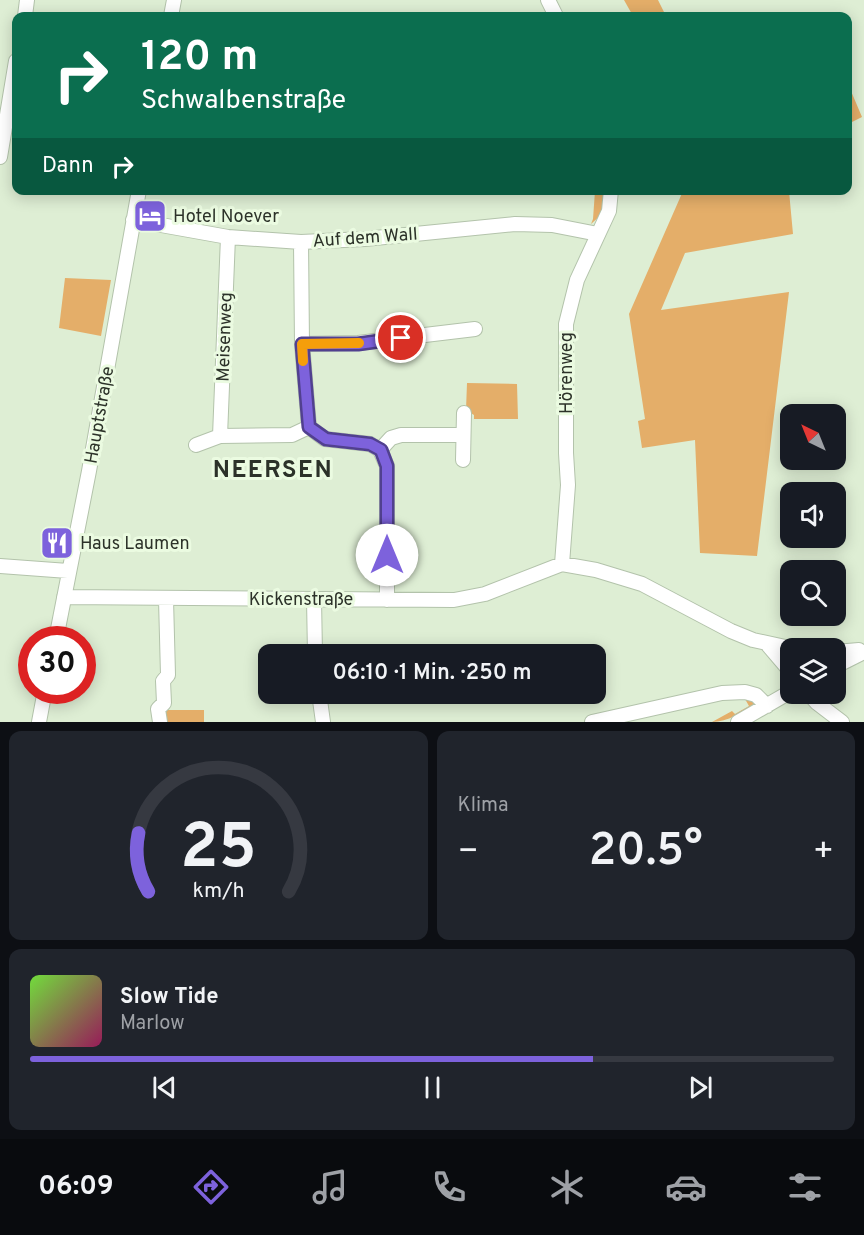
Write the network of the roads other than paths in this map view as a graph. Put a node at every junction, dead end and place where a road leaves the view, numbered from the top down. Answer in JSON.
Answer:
{"nodes":[{"id":1,"x":9,"y":94,"type":"edge"},
{"id":2,"x":0,"y":157,"type":"edge"},
{"id":3,"x":138,"y":195,"type":"edge"},
{"id":4,"x":611,"y":195,"type":"edge"},
{"id":5,"x":134,"y":220,"type":"junction"},
{"id":6,"x":598,"y":234,"type":"junction"},
{"id":7,"x":228,"y":237,"type":"junction"},
{"id":8,"x":301,"y":242,"type":"junction"},
{"id":9,"x":475,"y":329,"type":"dead end"},
{"id":10,"x":302,"y":344,"type":"junction"},
{"id":11,"x":464,"y":413,"type":"dead end"},
{"id":12,"x":309,"y":427,"type":"junction"},
{"id":13,"x":463,"y":435,"type":"junction"},
{"id":14,"x":220,"y":436,"type":"junction"},
{"id":15,"x":196,"y":445,"type":"dead end"},
{"id":16,"x":381,"y":450,"type":"junction"},
{"id":17,"x":463,"y":460,"type":"dead end"},
{"id":18,"x":562,"y":564,"type":"junction"},
{"id":19,"x":0,"y":566,"type":"edge"},
{"id":20,"x":68,"y":571,"type":"junction"},
{"id":21,"x":64,"y":597,"type":"junction"},
{"id":22,"x":166,"y":599,"type":"junction"},
{"id":23,"x":314,"y":599,"type":"junction"},
{"id":24,"x":387,"y":600,"type":"junction"},
{"id":25,"x":58,"y":626,"type":"edge"},
{"id":26,"x":315,"y":644,"type":"edge"},
{"id":27,"x":767,"y":644,"type":"junction"},
{"id":28,"x":780,"y":646,"type":"edge"},
{"id":29,"x":864,"y":650,"type":"edge"},
{"id":30,"x":846,"y":651,"type":"edge"},
{"id":31,"x":780,"y":659,"type":"edge"},
{"id":32,"x":846,"y":660,"type":"edge"},
{"id":33,"x":780,"y":698,"type":"edge"},
{"id":34,"x":42,"y":704,"type":"edge"},
{"id":35,"x":321,"y":704,"type":"edge"},
{"id":36,"x":818,"y":704,"type":"edge"},
{"id":37,"x":767,"y":706,"type":"junction"},
{"id":38,"x":601,"y":721,"type":"edge"},
{"id":39,"x":39,"y":722,"type":"edge"},
{"id":40,"x":160,"y":722,"type":"edge"},
{"id":41,"x":323,"y":722,"type":"edge"},
{"id":42,"x":738,"y":722,"type":"edge"},
{"id":43,"x":842,"y":722,"type":"edge"}],
"edges":[{"from":1,"to":2,"type":"street"},
{"from":3,"to":5,"type":"street","name":"Hauptstraße"},
{"from":4,"to":6,"type":"street","name":"Hörenweg"},
{"from":5,"to":7,"type":"street","name":"Auf dem Wall"},
{"from":5,"to":20,"type":"street","name":"Hauptstraße"},
{"from":6,"to":8,"type":"street","name":"Auf dem Wall"},
{"from":6,"to":18,"type":"street","name":"Hörenweg"},
{"from":7,"to":8,"type":"street","name":"Auf dem Wall"},
{"from":7,"to":14,"type":"street","name":"Meisenweg"},
{"from":8,"to":10,"type":"street"},
{"from":9,"to":10,"type":"street"},
{"from":10,"to":12,"type":"street"},
{"from":11,"to":13,"type":"street"},
{"from":12,"to":14,"type":"street"},
{"from":12,"to":16,"type":"street"},
{"from":13,"to":16,"type":"street"},
{"from":13,"to":17,"type":"street"},
{"from":14,"to":15,"type":"street"},
{"from":16,"to":24,"type":"street"},
{"from":18,"to":24,"type":"street","name":"Kickenstraße"},
{"from":18,"to":27,"type":"street"},
{"from":19,"to":20,"type":"street"},
{"from":20,"to":21,"type":"street","name":"Hauptstraße"},
{"from":21,"to":22,"type":"street","name":"Kickenstraße"},
{"from":21,"to":25,"type":"street","name":"Hauptstraße"},
{"from":22,"to":23,"type":"street","name":"Kickenstraße"},
{"from":22,"to":40,"type":"street"},
{"from":23,"to":24,"type":"street","name":"Kickenstraße"},
{"from":23,"to":26,"type":"street"},
{"from":27,"to":28,"type":"street"},
{"from":27,"to":31,"type":"street"},
{"from":29,"to":30,"type":"street"},
{"from":29,"to":32,"type":"street"},
{"from":33,"to":37,"type":"street"},
{"from":34,"to":39,"type":"street"},
{"from":35,"to":41,"type":"street"},
{"from":36,"to":43,"type":"street"},
{"from":37,"to":38,"type":"street"},
{"from":37,"to":42,"type":"street"}]}
